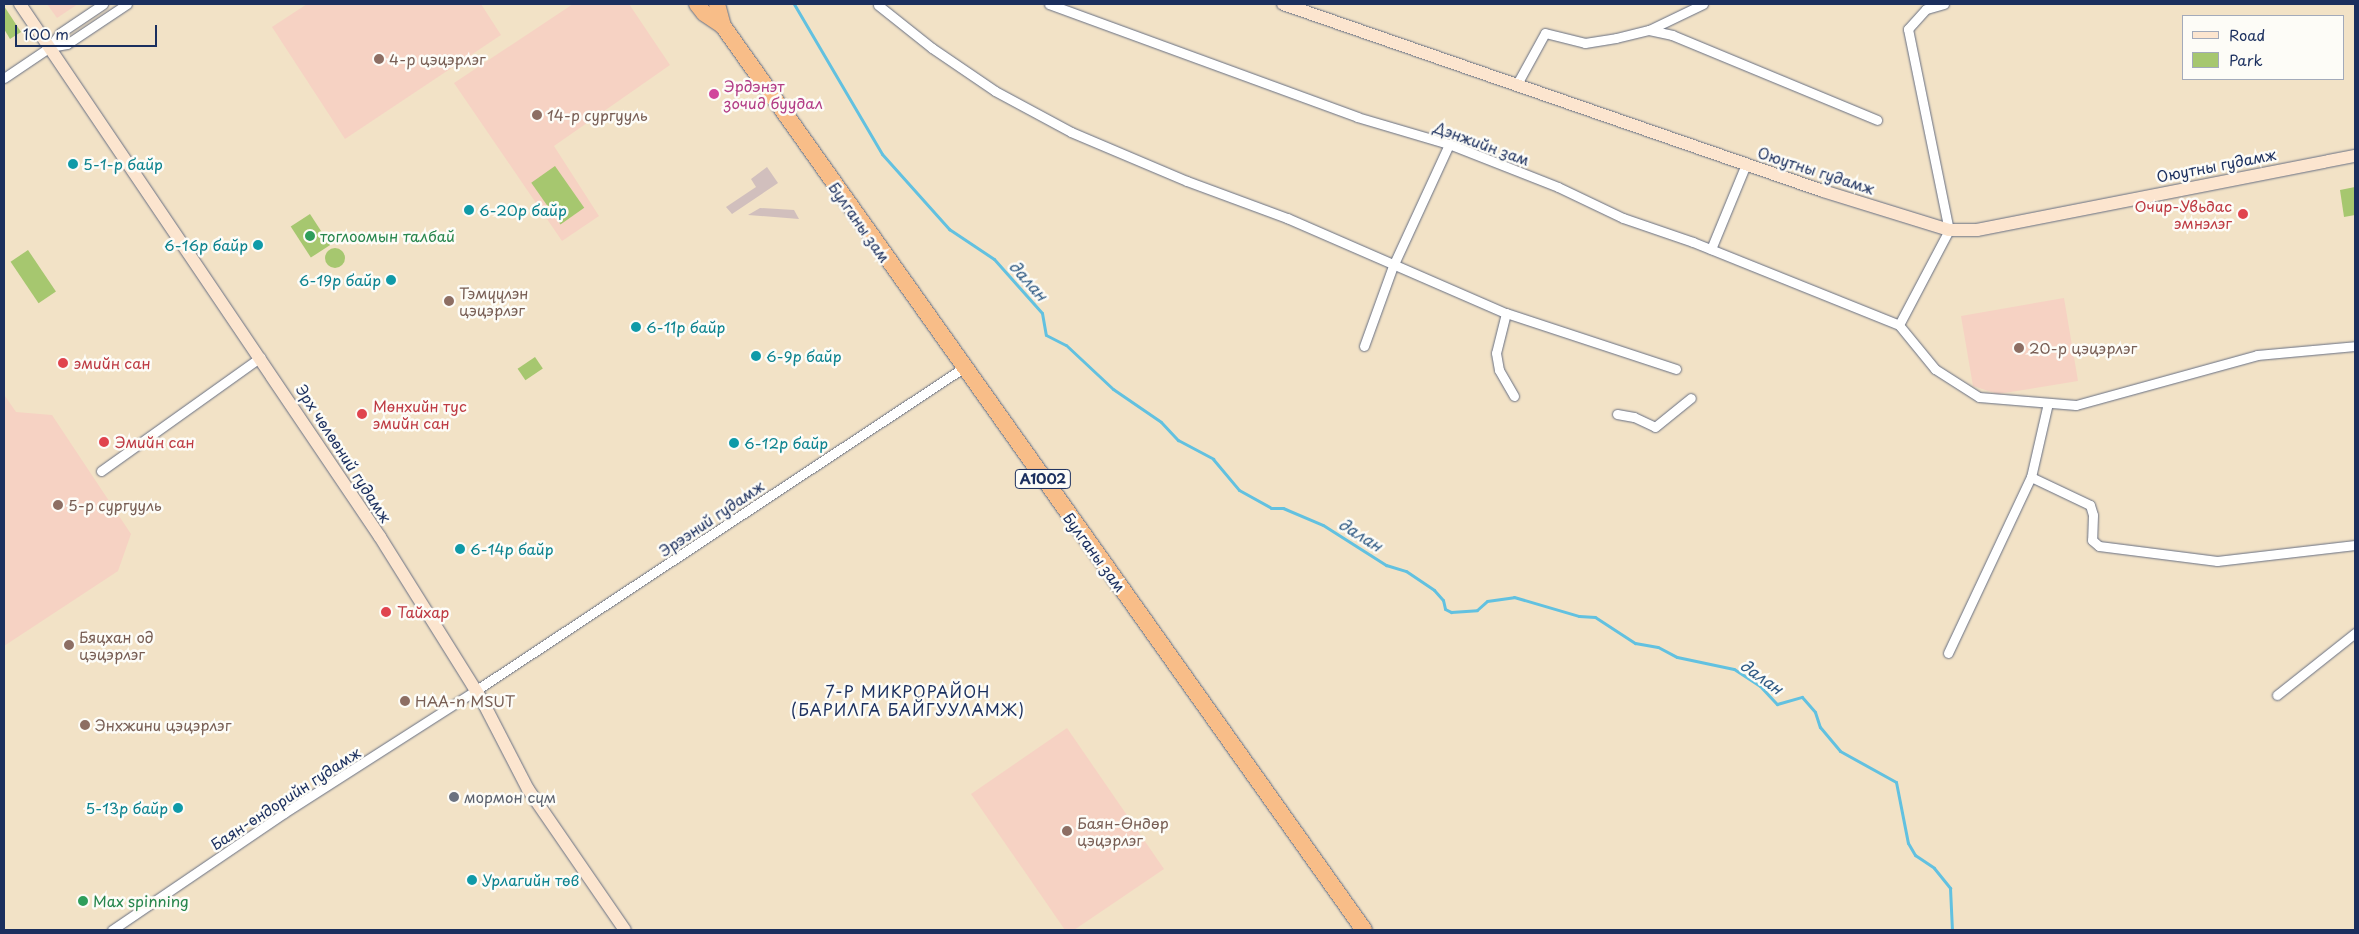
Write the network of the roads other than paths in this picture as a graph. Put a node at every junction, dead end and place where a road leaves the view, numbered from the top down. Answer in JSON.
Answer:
{"nodes":[{"id":1,"x":20,"y":4,"type":"edge"},
{"id":2,"x":103,"y":4,"type":"edge"},
{"id":3,"x":127,"y":4,"type":"edge"},
{"id":4,"x":698,"y":4,"type":"edge"},
{"id":5,"x":717,"y":4,"type":"edge"},
{"id":6,"x":1048,"y":4,"type":"edge"},
{"id":7,"x":1284,"y":4,"type":"edge"},
{"id":8,"x":1703,"y":4,"type":"edge"},
{"id":9,"x":1944,"y":4,"type":"edge"},
{"id":10,"x":878,"y":5,"type":"dead end"},
{"id":11,"x":1060,"y":6,"type":"edge"},
{"id":12,"x":723,"y":26,"type":"junction"},
{"id":13,"x":1649,"y":30,"type":"junction"},
{"id":14,"x":50,"y":47,"type":"junction"},
{"id":15,"x":4,"y":78,"type":"edge"},
{"id":16,"x":1517,"y":84,"type":"junction"},
{"id":17,"x":1877,"y":120,"type":"dead end"},
{"id":18,"x":1449,"y":144,"type":"junction"},
{"id":19,"x":2355,"y":156,"type":"edge"},
{"id":20,"x":1746,"y":164,"type":"junction"},
{"id":21,"x":1949,"y":230,"type":"junction"},
{"id":22,"x":1711,"y":249,"type":"junction"},
{"id":23,"x":1393,"y":266,"type":"junction"},
{"id":24,"x":1506,"y":313,"type":"junction"},
{"id":25,"x":1899,"y":325,"type":"junction"},
{"id":26,"x":1364,"y":346,"type":"dead end"},
{"id":27,"x":2355,"y":346,"type":"edge"},
{"id":28,"x":261,"y":357,"type":"junction"},
{"id":29,"x":963,"y":368,"type":"junction"},
{"id":30,"x":1676,"y":369,"type":"dead end"},
{"id":31,"x":1514,"y":396,"type":"dead end"},
{"id":32,"x":1691,"y":398,"type":"dead end"},
{"id":33,"x":2048,"y":403,"type":"junction"},
{"id":34,"x":1617,"y":414,"type":"dead end"},
{"id":35,"x":101,"y":471,"type":"dead end"},
{"id":36,"x":2031,"y":477,"type":"junction"},
{"id":37,"x":2355,"y":545,"type":"edge"},
{"id":38,"x":2355,"y":633,"type":"edge"},
{"id":39,"x":1948,"y":653,"type":"dead end"},
{"id":40,"x":475,"y":691,"type":"junction"},
{"id":41,"x":2277,"y":695,"type":"dead end"},
{"id":42,"x":112,"y":930,"type":"edge"},
{"id":43,"x":625,"y":930,"type":"edge"},
{"id":44,"x":1364,"y":930,"type":"edge"}],
"edges":[{"from":1,"to":14,"type":"street","name":"Эрх чөлөөний гудамж"},
{"from":2,"to":14,"type":"street"},
{"from":3,"to":14,"type":"street"},
{"from":4,"to":12,"type":"highway","name":"Булганы зам","number":"A1002"},
{"from":5,"to":12,"type":"highway","name":"Булганы зам","number":"A1002"},
{"from":6,"to":11,"type":"street","name":"Дэнжийн зам"},
{"from":7,"to":16,"type":"street","name":"Оюутны гудамж"},
{"from":8,"to":13,"type":"street"},
{"from":9,"to":21,"type":"street"},
{"from":10,"to":23,"type":"street"},
{"from":11,"to":18,"type":"street","name":"Дэнжийн зам"},
{"from":12,"to":29,"type":"highway","name":"Булганы зам","number":"A1002"},
{"from":13,"to":16,"type":"street"},
{"from":13,"to":17,"type":"street"},
{"from":14,"to":15,"type":"street"},
{"from":14,"to":28,"type":"street","name":"Эрх чөлөөний гудамж"},
{"from":16,"to":20,"type":"street","name":"Оюутны гудамж"},
{"from":18,"to":22,"type":"street","name":"Дэнжийн зам"},
{"from":18,"to":23,"type":"street"},
{"from":19,"to":21,"type":"street","name":"Оюутны гудамж"},
{"from":20,"to":21,"type":"street","name":"Оюутны гудамж"},
{"from":20,"to":22,"type":"street"},
{"from":21,"to":25,"type":"street"},
{"from":22,"to":25,"type":"street","name":"Дэнжийн зам"},
{"from":23,"to":24,"type":"street"},
{"from":23,"to":26,"type":"street"},
{"from":24,"to":30,"type":"street"},
{"from":24,"to":31,"type":"street"},
{"from":25,"to":33,"type":"street"},
{"from":27,"to":33,"type":"street"},
{"from":28,"to":35,"type":"street"},
{"from":28,"to":40,"type":"street","name":"Эрх чөлөөний гудамж"},
{"from":29,"to":40,"type":"street","name":"Эрээний гудамж"},
{"from":29,"to":44,"type":"highway","name":"Булганы зам","number":"A1002"},
{"from":32,"to":34,"type":"street"},
{"from":33,"to":36,"type":"street"},
{"from":36,"to":37,"type":"street"},
{"from":36,"to":39,"type":"street"},
{"from":38,"to":41,"type":"street"},
{"from":40,"to":42,"type":"street","name":"Баян-өндорийн гудамж"},
{"from":40,"to":43,"type":"street","name":"Эрх чөлөөний гудамж"}]}
